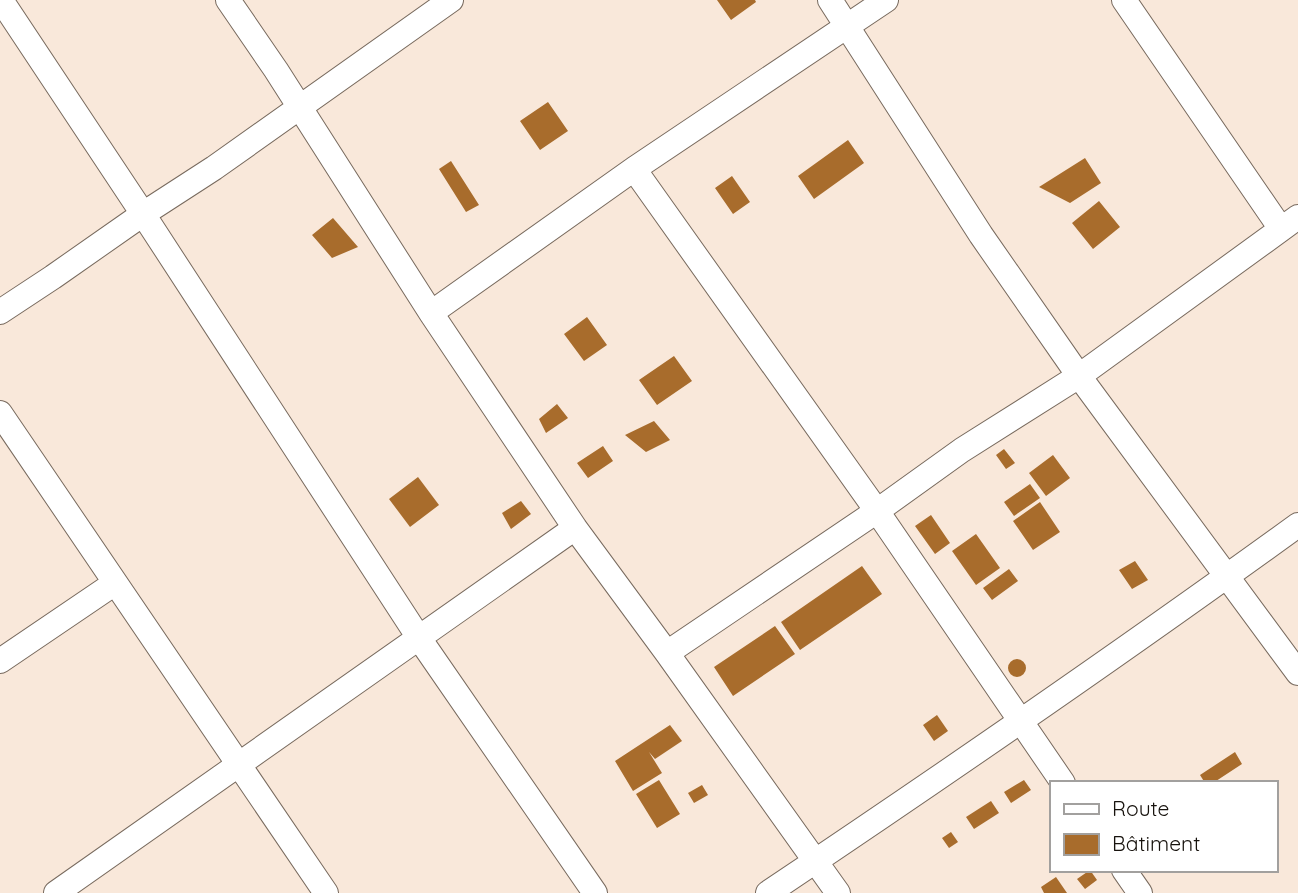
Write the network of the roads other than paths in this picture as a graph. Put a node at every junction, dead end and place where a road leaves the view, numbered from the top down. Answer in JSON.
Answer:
{"nodes":[{"id":1,"x":1,"y":0,"type":"edge"},
{"id":2,"x":228,"y":0,"type":"edge"},
{"id":3,"x":451,"y":0,"type":"edge"},
{"id":4,"x":830,"y":0,"type":"edge"},
{"id":5,"x":886,"y":0,"type":"edge"},
{"id":6,"x":1124,"y":0,"type":"edge"},
{"id":7,"x":848,"y":26,"type":"junction"},
{"id":8,"x":300,"y":107,"type":"junction"},
{"id":9,"x":634,"y":169,"type":"junction"},
{"id":10,"x":143,"y":214,"type":"junction"},
{"id":11,"x":1290,"y":223,"type":"edge"},
{"id":12,"x":0,"y":312,"type":"edge"},
{"id":13,"x":431,"y":313,"type":"junction"},
{"id":14,"x":1079,"y":376,"type":"junction"},
{"id":15,"x":0,"y":412,"type":"edge"},
{"id":16,"x":877,"y":511,"type":"junction"},
{"id":17,"x":1298,"y":525,"type":"edge"},
{"id":18,"x":575,"y":528,"type":"junction"},
{"id":19,"x":1227,"y":576,"type":"junction"},
{"id":20,"x":115,"y":583,"type":"junction"},
{"id":21,"x":419,"y":638,"type":"junction"},
{"id":22,"x":667,"y":653,"type":"junction"},
{"id":23,"x":0,"y":661,"type":"edge"},
{"id":24,"x":1298,"y":673,"type":"edge"},
{"id":25,"x":1020,"y":720,"type":"junction"},
{"id":26,"x":239,"y":764,"type":"junction"},
{"id":27,"x":1062,"y":781,"type":"edge"},
{"id":28,"x":816,"y":861,"type":"junction"},
{"id":29,"x":1125,"y":872,"type":"edge"},
{"id":30,"x":56,"y":893,"type":"edge"},
{"id":31,"x":326,"y":893,"type":"edge"},
{"id":32,"x":595,"y":893,"type":"edge"},
{"id":33,"x":768,"y":893,"type":"edge"},
{"id":34,"x":838,"y":893,"type":"edge"},
{"id":35,"x":1140,"y":893,"type":"edge"}],
"edges":[{"from":1,"to":10,"type":"street"},
{"from":2,"to":8,"type":"street"},
{"from":3,"to":8,"type":"street"},
{"from":4,"to":7,"type":"street"},
{"from":5,"to":7,"type":"street"},
{"from":6,"to":11,"type":"street"},
{"from":7,"to":9,"type":"street"},
{"from":7,"to":14,"type":"street"},
{"from":8,"to":10,"type":"street"},
{"from":8,"to":13,"type":"street"},
{"from":9,"to":13,"type":"street"},
{"from":9,"to":16,"type":"street"},
{"from":10,"to":12,"type":"street"},
{"from":10,"to":21,"type":"street"},
{"from":11,"to":14,"type":"street"},
{"from":13,"to":18,"type":"street"},
{"from":14,"to":16,"type":"street"},
{"from":14,"to":19,"type":"street"},
{"from":15,"to":20,"type":"street"},
{"from":16,"to":22,"type":"street"},
{"from":16,"to":25,"type":"street"},
{"from":17,"to":19,"type":"street"},
{"from":18,"to":21,"type":"street"},
{"from":18,"to":22,"type":"street"},
{"from":19,"to":24,"type":"street"},
{"from":19,"to":25,"type":"street"},
{"from":20,"to":23,"type":"street"},
{"from":20,"to":26,"type":"street"},
{"from":21,"to":26,"type":"street"},
{"from":21,"to":32,"type":"street"},
{"from":22,"to":28,"type":"street"},
{"from":25,"to":27,"type":"street"},
{"from":25,"to":28,"type":"street"},
{"from":26,"to":30,"type":"street"},
{"from":26,"to":31,"type":"street"},
{"from":28,"to":33,"type":"street"},
{"from":28,"to":34,"type":"street"},
{"from":29,"to":35,"type":"street"}]}
